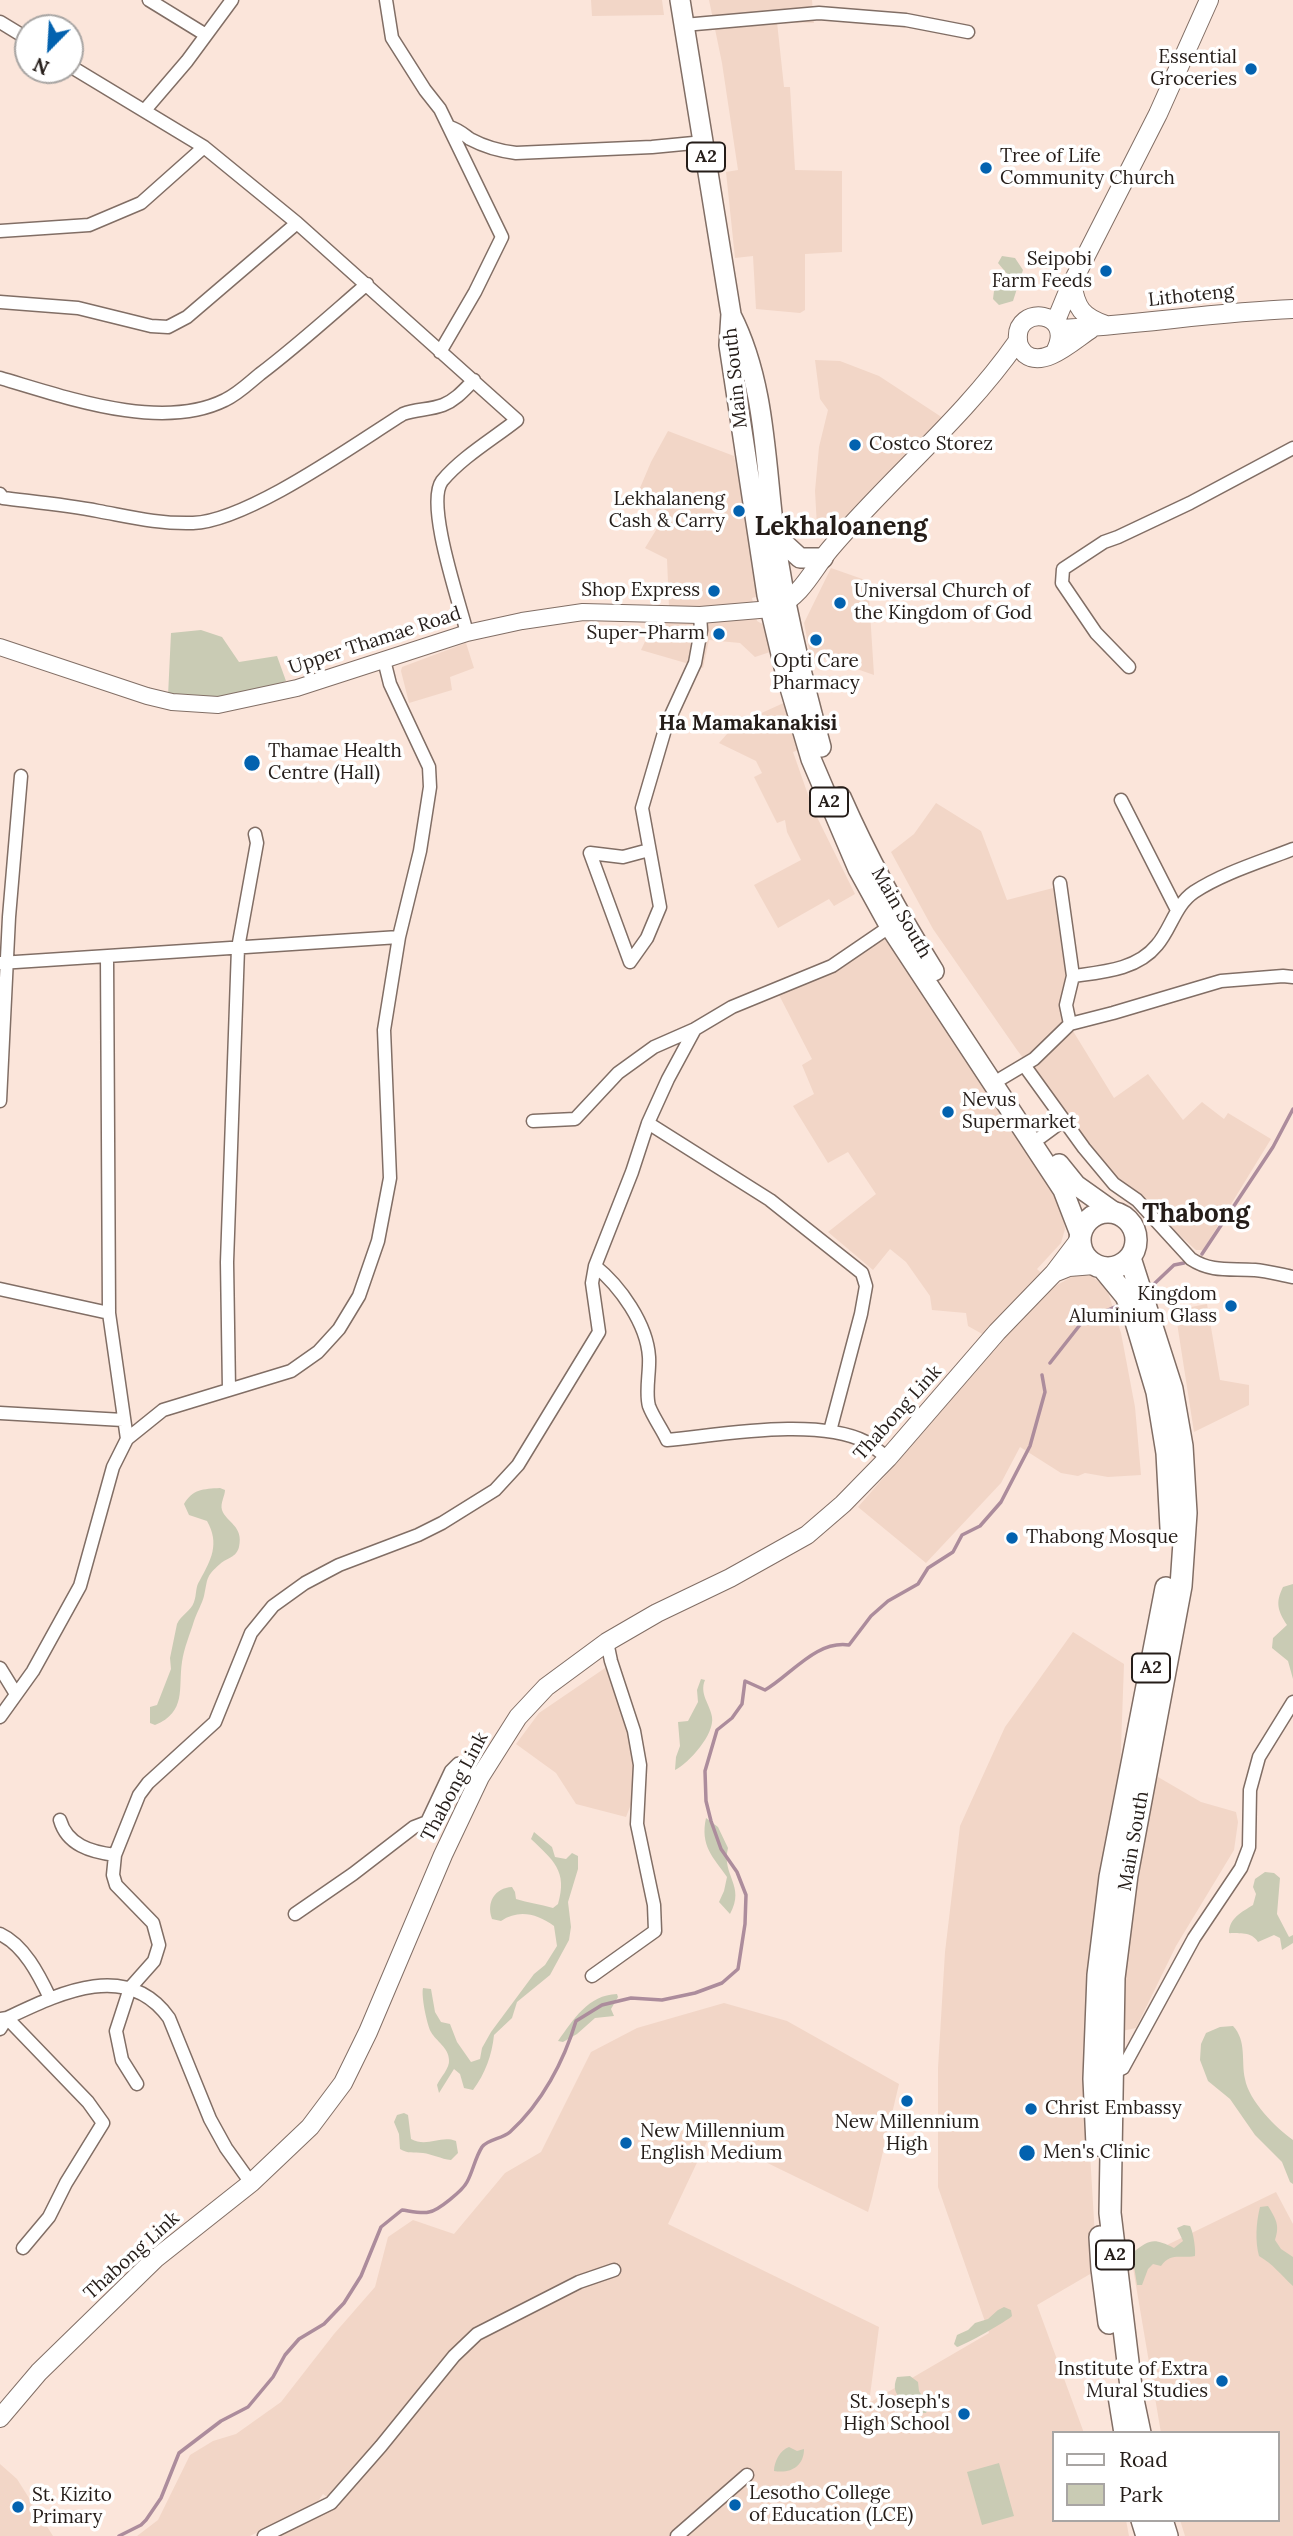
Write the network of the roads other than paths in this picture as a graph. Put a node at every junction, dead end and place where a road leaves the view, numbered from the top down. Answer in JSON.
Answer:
{"nodes":[{"id":1,"x":149,"y":0,"type":"edge"},
{"id":2,"x":232,"y":0,"type":"edge"},
{"id":3,"x":386,"y":0,"type":"edge"},
{"id":4,"x":680,"y":0,"type":"edge"},
{"id":5,"x":1209,"y":0,"type":"edge"},
{"id":6,"x":684,"y":25,"type":"junction"},
{"id":7,"x":968,"y":32,"type":"dead end"},
{"id":8,"x":206,"y":36,"type":"junction"},
{"id":9,"x":84,"y":73,"type":"edge"},
{"id":10,"x":145,"y":110,"type":"junction"},
{"id":11,"x":450,"y":128,"type":"junction"},
{"id":12,"x":704,"y":142,"type":"junction"},
{"id":13,"x":204,"y":147,"type":"junction"},
{"id":14,"x":297,"y":223,"type":"junction"},
{"id":15,"x":0,"y":231,"type":"edge"},
{"id":16,"x":367,"y":284,"type":"junction"},
{"id":17,"x":1070,"y":286,"type":"junction"},
{"id":18,"x":0,"y":302,"type":"edge"},
{"id":19,"x":1293,"y":309,"type":"edge"},
{"id":20,"x":730,"y":314,"type":"junction"},
{"id":21,"x":1034,"y":316,"type":"junction"},
{"id":22,"x":1057,"y":326,"type":"junction"},
{"id":23,"x":1102,"y":327,"type":"junction"},
{"id":24,"x":1017,"y":342,"type":"junction"},
{"id":25,"x":440,"y":352,"type":"junction"},
{"id":26,"x":1055,"y":352,"type":"junction"},
{"id":27,"x":1036,"y":359,"type":"junction"},
{"id":28,"x":0,"y":377,"type":"edge"},
{"id":29,"x":992,"y":378,"type":"junction"},
{"id":30,"x":474,"y":380,"type":"junction"},
{"id":31,"x":1293,"y":447,"type":"edge"},
{"id":32,"x":1,"y":500,"type":"edge"},
{"id":33,"x":775,"y":536,"type":"junction"},
{"id":34,"x":823,"y":558,"type":"junction"},
{"id":35,"x":778,"y":606,"type":"junction"},
{"id":36,"x":700,"y":615,"type":"junction"},
{"id":37,"x":467,"y":632,"type":"junction"},
{"id":38,"x":0,"y":647,"type":"edge"},
{"id":39,"x":384,"y":660,"type":"junction"},
{"id":40,"x":1129,"y":667,"type":"dead end"},
{"id":41,"x":21,"y":776,"type":"dead end"},
{"id":42,"x":1121,"y":800,"type":"dead end"},
{"id":43,"x":255,"y":834,"type":"dead end"},
{"id":44,"x":1293,"y":849,"type":"edge"},
{"id":45,"x":649,"y":850,"type":"junction"},
{"id":46,"x":1060,"y":883,"type":"dead end"},
{"id":47,"x":1177,"y":910,"type":"junction"},
{"id":48,"x":895,"y":923,"type":"junction"},
{"id":49,"x":399,"y":937,"type":"junction"},
{"id":50,"x":238,"y":948,"type":"junction"},
{"id":51,"x":107,"y":957,"type":"junction"},
{"id":52,"x":4,"y":963,"type":"edge"},
{"id":53,"x":1073,"y":976,"type":"junction"},
{"id":54,"x":1293,"y":977,"type":"edge"},
{"id":55,"x":1070,"y":1024,"type":"junction"},
{"id":56,"x":695,"y":1029,"type":"junction"},
{"id":57,"x":1024,"y":1065,"type":"junction"},
{"id":58,"x":1002,"y":1078,"type":"junction"},
{"id":59,"x":0,"y":1101,"type":"edge"},
{"id":60,"x":1064,"y":1120,"type":"junction"},
{"id":61,"x":533,"y":1121,"type":"dead end"},
{"id":62,"x":648,"y":1123,"type":"junction"},
{"id":63,"x":1041,"y":1137,"type":"junction"},
{"id":64,"x":1114,"y":1212,"type":"junction"},
{"id":65,"x":1079,"y":1237,"type":"junction"},
{"id":66,"x":1130,"y":1258,"type":"junction"},
{"id":67,"x":595,"y":1266,"type":"junction"},
{"id":68,"x":1098,"y":1266,"type":"junction"},
{"id":69,"x":1054,"y":1273,"type":"junction"},
{"id":70,"x":1293,"y":1278,"type":"edge"},
{"id":71,"x":0,"y":1289,"type":"edge"},
{"id":72,"x":109,"y":1312,"type":"junction"},
{"id":73,"x":229,"y":1390,"type":"junction"},
{"id":74,"x":0,"y":1413,"type":"edge"},
{"id":75,"x":123,"y":1420,"type":"junction"},
{"id":76,"x":830,"y":1431,"type":"junction"},
{"id":77,"x":127,"y":1439,"type":"junction"},
{"id":78,"x":888,"y":1458,"type":"junction"},
{"id":79,"x":607,"y":1642,"type":"junction"},
{"id":80,"x":0,"y":1668,"type":"edge"},
{"id":81,"x":16,"y":1694,"type":"junction"},
{"id":82,"x":1293,"y":1702,"type":"edge"},
{"id":83,"x":0,"y":1717,"type":"edge"},
{"id":84,"x":480,"y":1777,"type":"junction"},
{"id":85,"x":61,"y":1820,"type":"dead end"},
{"id":86,"x":115,"y":1855,"type":"junction"},
{"id":87,"x":295,"y":1914,"type":"dead end"},
{"id":88,"x":0,"y":1934,"type":"edge"},
{"id":89,"x":592,"y":1976,"type":"dead end"},
{"id":90,"x":130,"y":1988,"type":"junction"},
{"id":91,"x":50,"y":1998,"type":"junction"},
{"id":92,"x":2,"y":2022,"type":"edge"},
{"id":93,"x":1103,"y":2077,"type":"junction"},
{"id":94,"x":137,"y":2084,"type":"dead end"},
{"id":95,"x":251,"y":2183,"type":"junction"},
{"id":96,"x":23,"y":2248,"type":"dead end"},
{"id":97,"x":614,"y":2270,"type":"dead end"},
{"id":98,"x":0,"y":2418,"type":"edge"},
{"id":99,"x":1125,"y":2431,"type":"edge"},
{"id":100,"x":1140,"y":2431,"type":"edge"},
{"id":101,"x":747,"y":2475,"type":"dead end"},
{"id":102,"x":264,"y":2536,"type":"edge"},
{"id":103,"x":677,"y":2536,"type":"edge"}],
"edges":[{"from":1,"to":8,"type":"street"},
{"from":2,"to":8,"type":"street"},
{"from":3,"to":11,"type":"street"},
{"from":4,"to":6,"type":"main road","number":"A2"},
{"from":5,"to":17,"type":"main road"},
{"from":6,"to":7,"type":"street"},
{"from":6,"to":12,"type":"main road","number":"A2"},
{"from":8,"to":10,"type":"street"},
{"from":9,"to":10,"type":"street"},
{"from":10,"to":13,"type":"street"},
{"from":11,"to":12,"type":"street"},
{"from":11,"to":25,"type":"street"},
{"from":12,"to":20,"type":"main road","number":"A2"},
{"from":13,"to":14,"type":"street"},
{"from":13,"to":15,"type":"street"},
{"from":14,"to":16,"type":"street"},
{"from":14,"to":18,"type":"street"},
{"from":16,"to":25,"type":"street"},
{"from":16,"to":28,"type":"street"},
{"from":17,"to":21,"type":"main road"},
{"from":17,"to":22,"type":"main road"},
{"from":17,"to":23,"type":"main road"},
{"from":19,"to":23,"type":"main road","name":"Lithoteng"},
{"from":20,"to":33,"type":"main road","name":"Main South","number":"A2"},
{"from":20,"to":35,"type":"main road","name":"Main South","number":"A2"},
{"from":21,"to":22,"type":"main road"},
{"from":21,"to":24,"type":"main road"},
{"from":22,"to":23,"type":"main road","name":"Lithoteng"},
{"from":22,"to":26,"type":"main road"},
{"from":23,"to":26,"type":"main road"},
{"from":24,"to":27,"type":"main road"},
{"from":24,"to":29,"type":"main road"},
{"from":25,"to":30,"type":"street"},
{"from":26,"to":27,"type":"main road"},
{"from":27,"to":29,"type":"main road"},
{"from":29,"to":34,"type":"main road"},
{"from":30,"to":32,"type":"street"},
{"from":30,"to":37,"type":"street"},
{"from":31,"to":40,"type":"street"},
{"from":33,"to":34,"type":"main road"},
{"from":33,"to":35,"type":"main road","name":"Main South","number":"A2"},
{"from":34,"to":35,"type":"main road"},
{"from":35,"to":36,"type":"street","name":"Upper Thamae Road"},
{"from":35,"to":48,"type":"main road","name":"Main South","number":"A2"},
{"from":36,"to":37,"type":"street","name":"Upper Thamae Road"},
{"from":36,"to":45,"type":"street"},
{"from":37,"to":39,"type":"street","name":"Upper Thamae Road"},
{"from":38,"to":39,"type":"street","name":"Upper Thamae Road"},
{"from":39,"to":49,"type":"street"},
{"from":41,"to":52,"type":"street"},
{"from":42,"to":47,"type":"street"},
{"from":43,"to":50,"type":"street"},
{"from":44,"to":47,"type":"street"},
{"from":45,"to":45,"type":"street"},
{"from":46,"to":53,"type":"street"},
{"from":47,"to":53,"type":"street"},
{"from":48,"to":56,"type":"street"},
{"from":48,"to":58,"type":"main road","name":"Main South","number":"A2"},
{"from":48,"to":65,"type":"main road","name":"Main South","number":"A2"},
{"from":49,"to":50,"type":"street"},
{"from":49,"to":73,"type":"street"},
{"from":50,"to":51,"type":"street"},
{"from":50,"to":73,"type":"street"},
{"from":51,"to":52,"type":"street"},
{"from":51,"to":72,"type":"street"},
{"from":52,"to":59,"type":"street"},
{"from":53,"to":55,"type":"street"},
{"from":54,"to":55,"type":"street"},
{"from":55,"to":57,"type":"street"},
{"from":56,"to":61,"type":"street"},
{"from":56,"to":62,"type":"street"},
{"from":57,"to":58,"type":"street"},
{"from":57,"to":60,"type":"street"},
{"from":58,"to":63,"type":"main road","name":"Main South","number":"A2"},
{"from":60,"to":63,"type":"street"},
{"from":60,"to":70,"type":"street"},
{"from":62,"to":67,"type":"street"},
{"from":62,"to":76,"type":"street"},
{"from":63,"to":64,"type":"main road","name":"Main South","number":"A2"},
{"from":64,"to":65,"type":"highway"},
{"from":64,"to":66,"type":"highway","name":"Main South","number":"A2"},
{"from":65,"to":68,"type":"highway","name":"Main South","number":"A2"},
{"from":65,"to":69,"type":"main road","name":"Thabong Link"},
{"from":66,"to":68,"type":"highway"},
{"from":66,"to":93,"type":"highway","name":"Main South","number":"A2"},
{"from":67,"to":76,"type":"street"},
{"from":67,"to":86,"type":"street"},
{"from":68,"to":69,"type":"main road"},
{"from":68,"to":93,"type":"highway","name":"Main South","number":"A2"},
{"from":69,"to":78,"type":"main road","name":"Thabong Link"},
{"from":71,"to":72,"type":"street"},
{"from":72,"to":75,"type":"street"},
{"from":73,"to":77,"type":"street"},
{"from":74,"to":75,"type":"street"},
{"from":75,"to":77,"type":"street"},
{"from":76,"to":78,"type":"street"},
{"from":77,"to":81,"type":"street"},
{"from":78,"to":79,"type":"main road","name":"Thabong Link"},
{"from":79,"to":84,"type":"main road","name":"Thabong Link"},
{"from":79,"to":89,"type":"street"},
{"from":80,"to":81,"type":"street"},
{"from":81,"to":83,"type":"street"},
{"from":82,"to":93,"type":"street"},
{"from":84,"to":87,"type":"street"},
{"from":84,"to":95,"type":"main road","name":"Thabong Link"},
{"from":85,"to":86,"type":"street"},
{"from":86,"to":90,"type":"street"},
{"from":88,"to":91,"type":"street"},
{"from":90,"to":91,"type":"street"},
{"from":90,"to":94,"type":"street"},
{"from":90,"to":95,"type":"street"},
{"from":91,"to":92,"type":"street"},
{"from":92,"to":96,"type":"street"},
{"from":93,"to":99,"type":"highway","name":"Main South","number":"A2"},
{"from":93,"to":100,"type":"highway","name":"Main South","number":"A2"},
{"from":95,"to":98,"type":"main road","name":"Thabong Link"},
{"from":97,"to":102,"type":"street"},
{"from":101,"to":103,"type":"street"}]}
